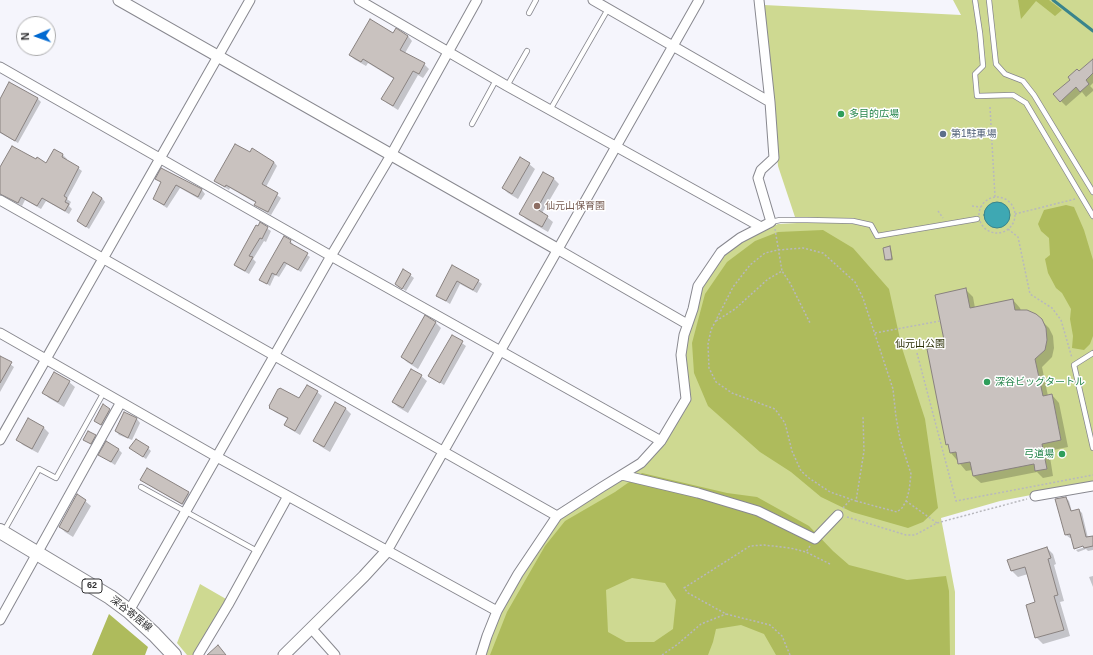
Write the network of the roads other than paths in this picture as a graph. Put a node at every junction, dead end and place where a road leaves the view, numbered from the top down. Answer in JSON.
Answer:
{"nodes":[{"id":1,"x":119,"y":0,"type":"edge"},
{"id":2,"x":250,"y":0,"type":"edge"},
{"id":3,"x":359,"y":0,"type":"edge"},
{"id":4,"x":477,"y":0,"type":"edge"},
{"id":5,"x":536,"y":0,"type":"edge"},
{"id":6,"x":593,"y":0,"type":"edge"},
{"id":7,"x":699,"y":0,"type":"edge"},
{"id":8,"x":760,"y":0,"type":"edge"},
{"id":9,"x":975,"y":0,"type":"edge"},
{"id":10,"x":989,"y":0,"type":"edge"},
{"id":11,"x":607,"y":5,"type":"edge"},
{"id":12,"x":529,"y":13,"type":"dead end"},
{"id":13,"x":673,"y":46,"type":"junction"},
{"id":14,"x":527,"y":51,"type":"dead end"},
{"id":15,"x":448,"y":52,"type":"junction"},
{"id":16,"x":219,"y":56,"type":"junction"},
{"id":17,"x":0,"y":67,"type":"edge"},
{"id":18,"x":496,"y":80,"type":"junction"},
{"id":19,"x":507,"y":86,"type":"junction"},
{"id":20,"x":770,"y":102,"type":"junction"},
{"id":21,"x":550,"y":110,"type":"junction"},
{"id":22,"x":472,"y":124,"type":"dead end"},
{"id":23,"x":616,"y":146,"type":"junction"},
{"id":24,"x":391,"y":155,"type":"junction"},
{"id":25,"x":160,"y":158,"type":"junction"},
{"id":26,"x":1093,"y":192,"type":"edge"},
{"id":27,"x":0,"y":200,"type":"edge"},
{"id":28,"x":1093,"y":216,"type":"edge"},
{"id":29,"x":977,"y":219,"type":"dead end"},
{"id":30,"x":773,"y":222,"type":"junction"},
{"id":31,"x":761,"y":227,"type":"junction"},
{"id":32,"x":557,"y":249,"type":"junction"},
{"id":33,"x":331,"y":256,"type":"junction"},
{"id":34,"x":103,"y":259,"type":"junction"},
{"id":35,"x":687,"y":324,"type":"junction"},
{"id":36,"x":0,"y":333,"type":"edge"},
{"id":37,"x":500,"y":351,"type":"junction"},
{"id":38,"x":1093,"y":353,"type":"edge"},
{"id":39,"x":274,"y":357,"type":"junction"},
{"id":40,"x":46,"y":358,"type":"junction"},
{"id":41,"x":104,"y":392,"type":"junction"},
{"id":42,"x":121,"y":402,"type":"junction"},
{"id":43,"x":0,"y":440,"type":"edge"},
{"id":44,"x":662,"y":441,"type":"junction"},
{"id":45,"x":1093,"y":448,"type":"edge"},
{"id":46,"x":443,"y":451,"type":"junction"},
{"id":47,"x":216,"y":457,"type":"junction"},
{"id":48,"x":622,"y":475,"type":"junction"},
{"id":49,"x":1093,"y":486,"type":"edge"},
{"id":50,"x":141,"y":487,"type":"dead end"},
{"id":51,"x":288,"y":496,"type":"junction"},
{"id":52,"x":1035,"y":496,"type":"road end"},
{"id":53,"x":186,"y":511,"type":"junction"},
{"id":54,"x":838,"y":515,"type":"road end"},
{"id":55,"x":557,"y":516,"type":"junction"},
{"id":56,"x":2,"y":532,"type":"edge"},
{"id":57,"x":257,"y":551,"type":"junction"},
{"id":58,"x":386,"y":551,"type":"junction"},
{"id":59,"x":36,"y":554,"type":"junction"},
{"id":60,"x":129,"y":611,"type":"junction"},
{"id":61,"x":497,"y":611,"type":"junction"},
{"id":62,"x":0,"y":620,"type":"edge"},
{"id":63,"x":310,"y":628,"type":"junction"},
{"id":64,"x":174,"y":655,"type":"edge"},
{"id":65,"x":198,"y":655,"type":"edge"},
{"id":66,"x":284,"y":655,"type":"edge"},
{"id":67,"x":335,"y":655,"type":"edge"},
{"id":68,"x":481,"y":655,"type":"edge"}],
"edges":[{"from":1,"to":16,"type":"street"},
{"from":2,"to":16,"type":"street"},
{"from":3,"to":15,"type":"street"},
{"from":4,"to":15,"type":"street"},
{"from":5,"to":12,"type":"lane"},
{"from":6,"to":11,"type":"street"},
{"from":7,"to":13,"type":"street"},
{"from":8,"to":20,"type":"street"},
{"from":9,"to":28,"type":"lane"},
{"from":10,"to":26,"type":"lane"},
{"from":11,"to":13,"type":"street"},
{"from":11,"to":21,"type":"lane"},
{"from":13,"to":20,"type":"street"},
{"from":13,"to":23,"type":"street"},
{"from":14,"to":19,"type":"lane"},
{"from":15,"to":18,"type":"street"},
{"from":15,"to":24,"type":"street"},
{"from":16,"to":24,"type":"street"},
{"from":16,"to":25,"type":"street"},
{"from":17,"to":25,"type":"street"},
{"from":18,"to":19,"type":"street"},
{"from":18,"to":22,"type":"lane"},
{"from":19,"to":21,"type":"street"},
{"from":20,"to":30,"type":"street"},
{"from":21,"to":23,"type":"street"},
{"from":23,"to":31,"type":"street"},
{"from":23,"to":32,"type":"street"},
{"from":24,"to":32,"type":"street"},
{"from":24,"to":33,"type":"street"},
{"from":25,"to":33,"type":"street"},
{"from":25,"to":34,"type":"street"},
{"from":27,"to":34,"type":"street"},
{"from":29,"to":30,"type":"lane"},
{"from":30,"to":31,"type":"street"},
{"from":31,"to":35,"type":"street"},
{"from":32,"to":35,"type":"street"},
{"from":32,"to":37,"type":"street"},
{"from":33,"to":37,"type":"street"},
{"from":33,"to":39,"type":"street"},
{"from":34,"to":39,"type":"street"},
{"from":34,"to":40,"type":"street"},
{"from":35,"to":44,"type":"street"},
{"from":36,"to":40,"type":"street"},
{"from":37,"to":44,"type":"street"},
{"from":37,"to":46,"type":"street"},
{"from":38,"to":45,"type":"lane"},
{"from":39,"to":46,"type":"street"},
{"from":39,"to":47,"type":"street"},
{"from":40,"to":41,"type":"street"},
{"from":40,"to":43,"type":"street"},
{"from":41,"to":42,"type":"street"},
{"from":41,"to":56,"type":"lane"},
{"from":42,"to":47,"type":"street"},
{"from":42,"to":59,"type":"street"},
{"from":44,"to":48,"type":"street"},
{"from":46,"to":55,"type":"street"},
{"from":46,"to":58,"type":"street"},
{"from":47,"to":51,"type":"street"},
{"from":47,"to":53,"type":"street"},
{"from":48,"to":54,"type":"street"},
{"from":48,"to":55,"type":"street"},
{"from":49,"to":52,"type":"street"},
{"from":50,"to":53,"type":"lane"},
{"from":51,"to":57,"type":"street"},
{"from":51,"to":58,"type":"street"},
{"from":53,"to":57,"type":"lane"},
{"from":53,"to":60,"type":"street"},
{"from":55,"to":61,"type":"street"},
{"from":56,"to":59,"type":"main road","name":"深谷寄居線","number":"62"},
{"from":57,"to":65,"type":"street"},
{"from":58,"to":61,"type":"street"},
{"from":58,"to":63,"type":"street"},
{"from":59,"to":60,"type":"main road","name":"深谷寄居線","number":"62"},
{"from":59,"to":62,"type":"street"},
{"from":60,"to":64,"type":"main road","name":"深谷寄居線","number":"62"},
{"from":61,"to":68,"type":"street"},
{"from":63,"to":66,"type":"street"},
{"from":63,"to":67,"type":"street"}]}
